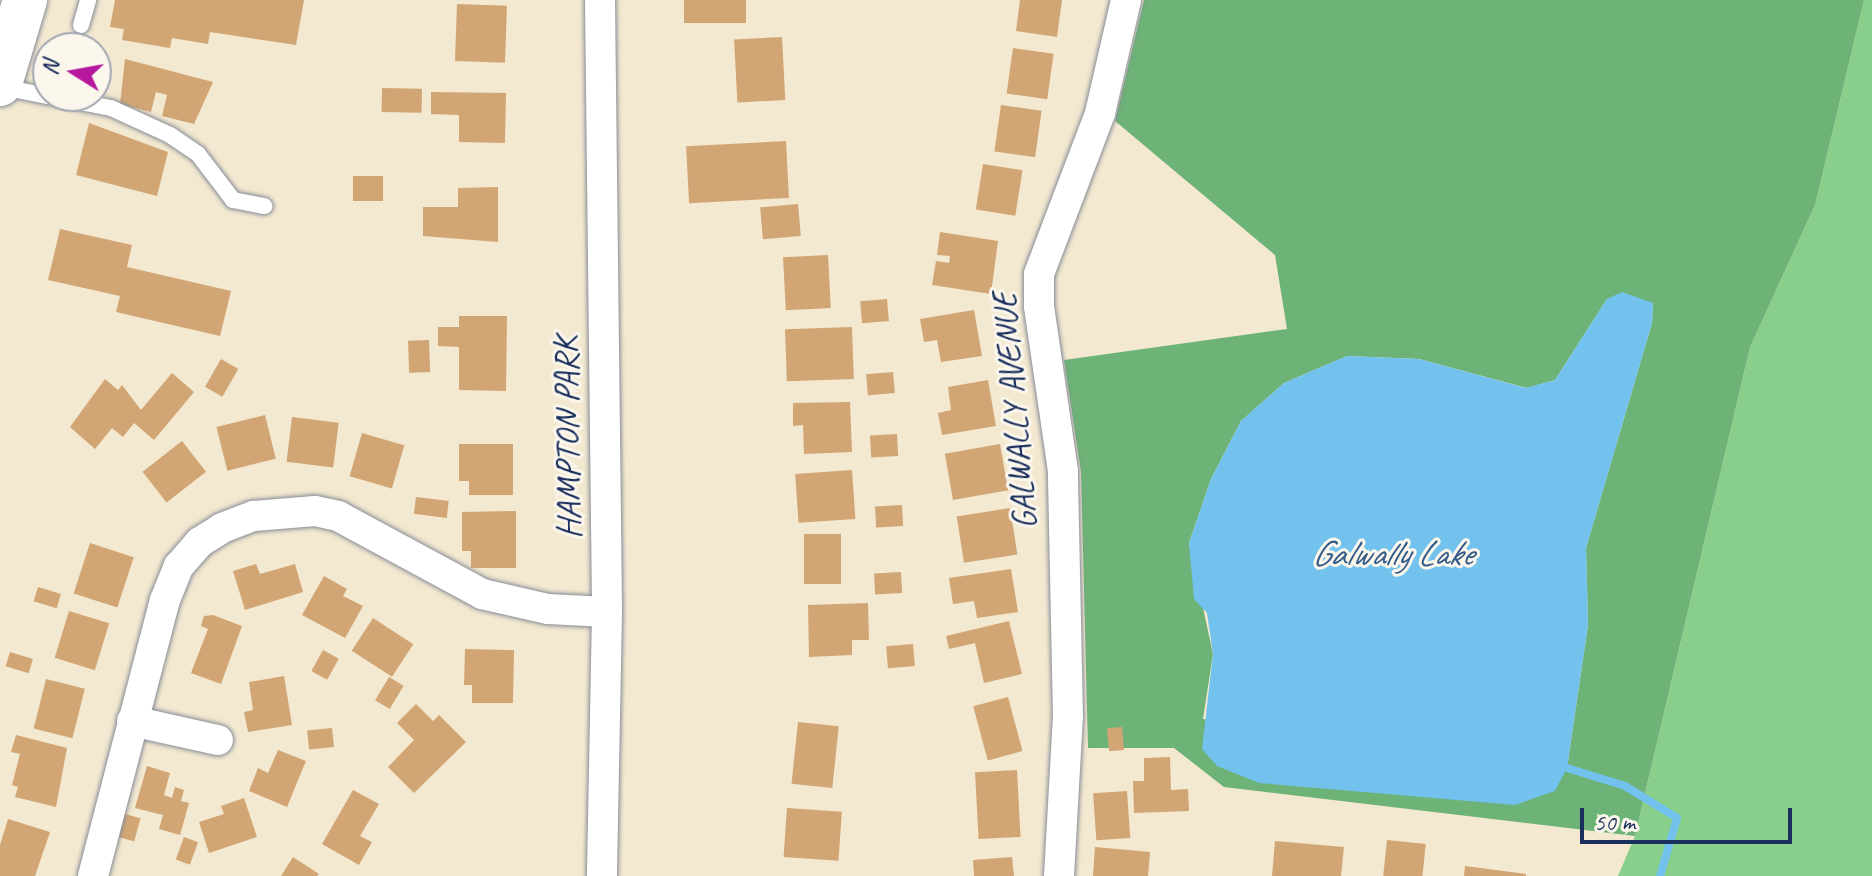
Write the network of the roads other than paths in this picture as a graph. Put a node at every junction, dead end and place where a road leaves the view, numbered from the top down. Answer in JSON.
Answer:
{"nodes":[{"id":1,"x":25,"y":0,"type":"edge"},
{"id":2,"x":88,"y":0,"type":"edge"},
{"id":3,"x":600,"y":0,"type":"edge"},
{"id":4,"x":1126,"y":0,"type":"edge"},
{"id":5,"x":81,"y":25,"type":"dead end"},
{"id":6,"x":0,"y":85,"type":"edge"},
{"id":7,"x":32,"y":92,"type":"edge"},
{"id":8,"x":112,"y":108,"type":"edge"},
{"id":9,"x":264,"y":206,"type":"dead end"},
{"id":10,"x":607,"y":612,"type":"junction"},
{"id":11,"x":132,"y":721,"type":"junction"},
{"id":12,"x":218,"y":740,"type":"dead end"},
{"id":13,"x":93,"y":876,"type":"edge"},
{"id":14,"x":602,"y":876,"type":"edge"},
{"id":15,"x":1059,"y":876,"type":"edge"}],
"edges":[{"from":1,"to":6,"type":"street"},
{"from":2,"to":5,"type":"lane"},
{"from":3,"to":10,"type":"street","name":"HAMPTON PARK"},
{"from":4,"to":15,"type":"street","name":"GALWALLY AVENUE"},
{"from":6,"to":7,"type":"lane"},
{"from":8,"to":9,"type":"lane"},
{"from":10,"to":11,"type":"street"},
{"from":10,"to":14,"type":"street","name":"HAMPTON PARK"},
{"from":11,"to":12,"type":"street"},
{"from":11,"to":13,"type":"street"}]}
